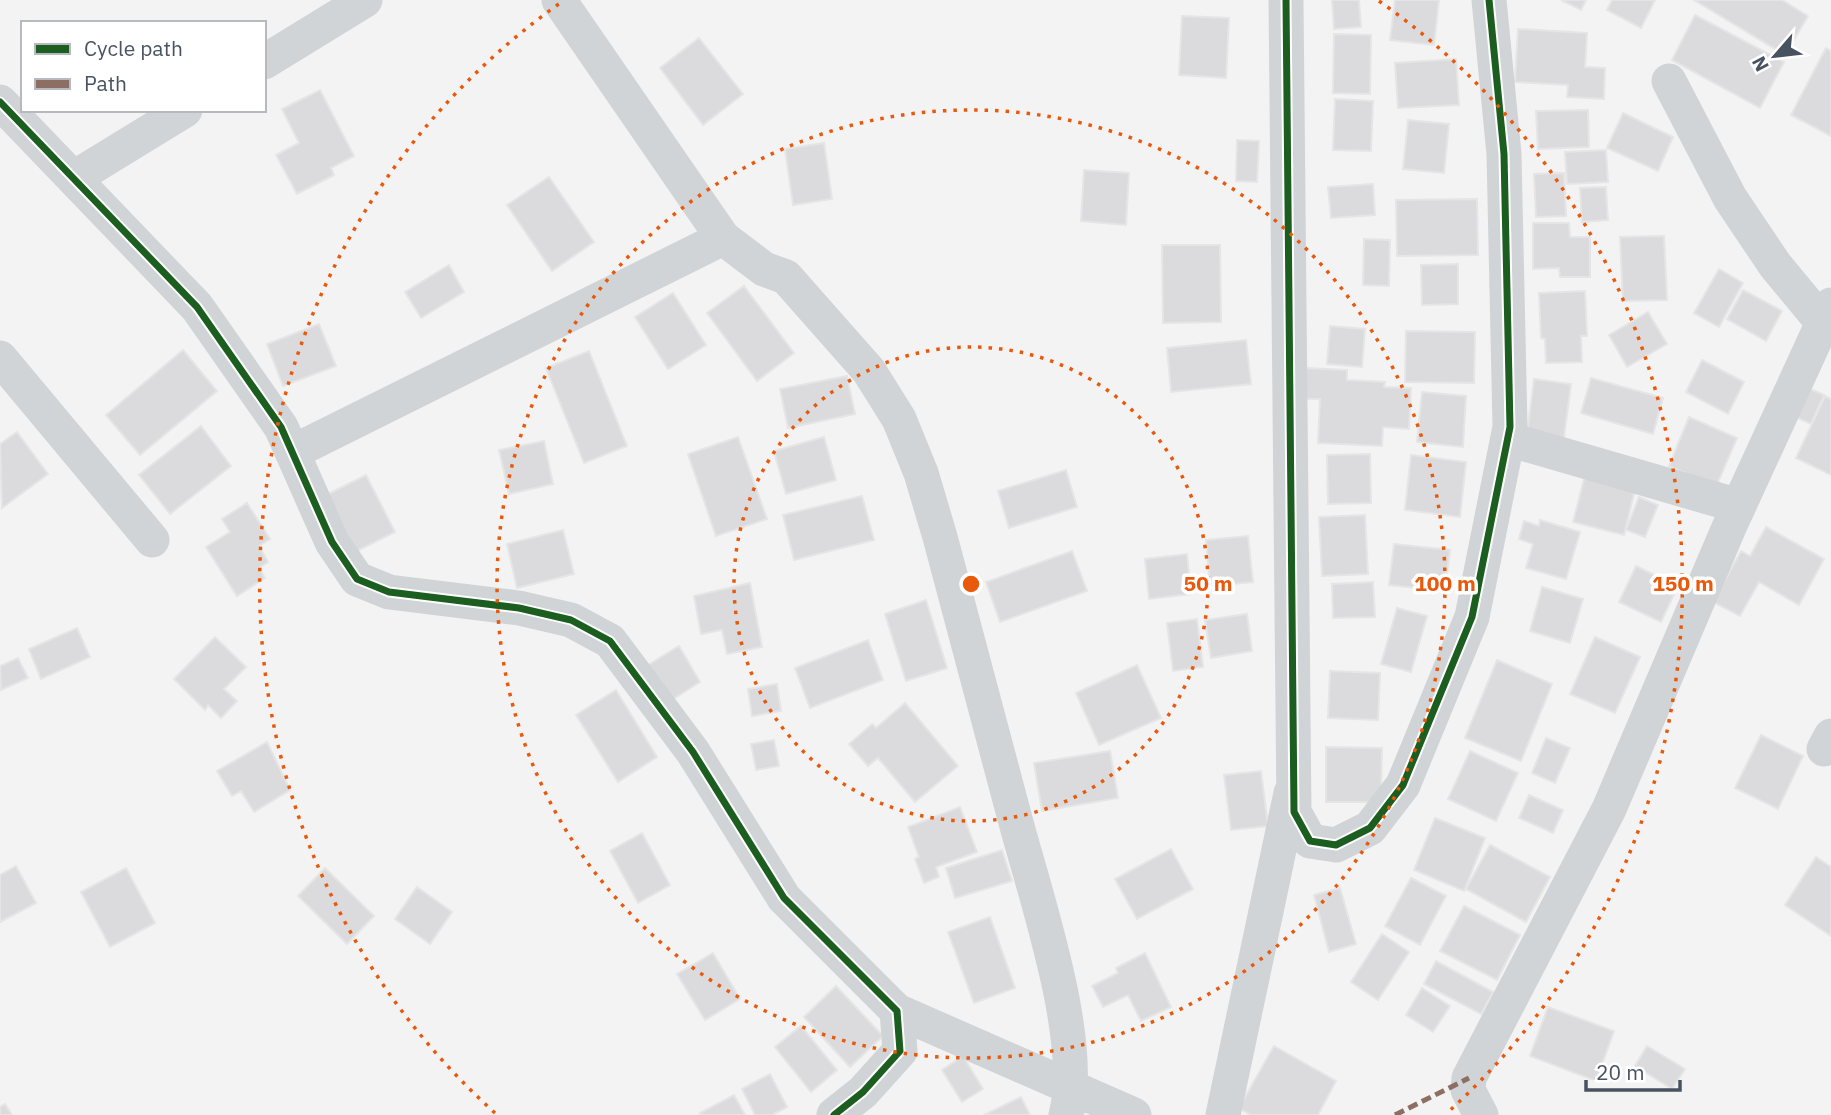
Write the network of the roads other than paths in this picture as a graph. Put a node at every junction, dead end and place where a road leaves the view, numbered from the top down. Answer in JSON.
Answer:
{"nodes":[{"id":1,"x":365,"y":0,"type":"edge"},
{"id":2,"x":559,"y":0,"type":"edge"},
{"id":3,"x":1286,"y":0,"type":"edge"},
{"id":4,"x":1489,"y":0,"type":"edge"},
{"id":5,"x":266,"y":61,"type":"edge"},
{"id":6,"x":1669,"y":81,"type":"dead end"},
{"id":7,"x":0,"y":102,"type":"edge"},
{"id":8,"x":182,"y":112,"type":"edge"},
{"id":9,"x":74,"y":178,"type":"junction"},
{"id":10,"x":723,"y":238,"type":"junction"},
{"id":11,"x":1827,"y":314,"type":"edge"},
{"id":12,"x":0,"y":358,"type":"edge"},
{"id":13,"x":1508,"y":439,"type":"junction"},
{"id":14,"x":293,"y":453,"type":"junction"},
{"id":15,"x":1739,"y":506,"type":"junction"},
{"id":16,"x":152,"y":540,"type":"dead end"},
{"id":17,"x":1295,"y":778,"type":"junction"},
{"id":18,"x":897,"y":1010,"type":"junction"},
{"id":19,"x":1069,"y":1101,"type":"edge"},
{"id":20,"x":834,"y":1115,"type":"edge"},
{"id":21,"x":1134,"y":1115,"type":"edge"},
{"id":22,"x":1223,"y":1115,"type":"edge"},
{"id":23,"x":1481,"y":1115,"type":"edge"}],
"edges":[{"from":1,"to":5,"type":"street"},
{"from":2,"to":10,"type":"street"},
{"from":3,"to":17,"type":"street"},
{"from":4,"to":13,"type":"street"},
{"from":6,"to":11,"type":"street"},
{"from":7,"to":9,"type":"street"},
{"from":8,"to":9,"type":"street"},
{"from":9,"to":14,"type":"street"},
{"from":10,"to":14,"type":"street"},
{"from":10,"to":19,"type":"street"},
{"from":11,"to":15,"type":"street"},
{"from":12,"to":16,"type":"street"},
{"from":13,"to":15,"type":"street"},
{"from":13,"to":17,"type":"street"},
{"from":14,"to":18,"type":"street"},
{"from":15,"to":23,"type":"street"},
{"from":17,"to":22,"type":"street"},
{"from":18,"to":19,"type":"street"},
{"from":18,"to":20,"type":"street"},
{"from":19,"to":21,"type":"street"}]}
